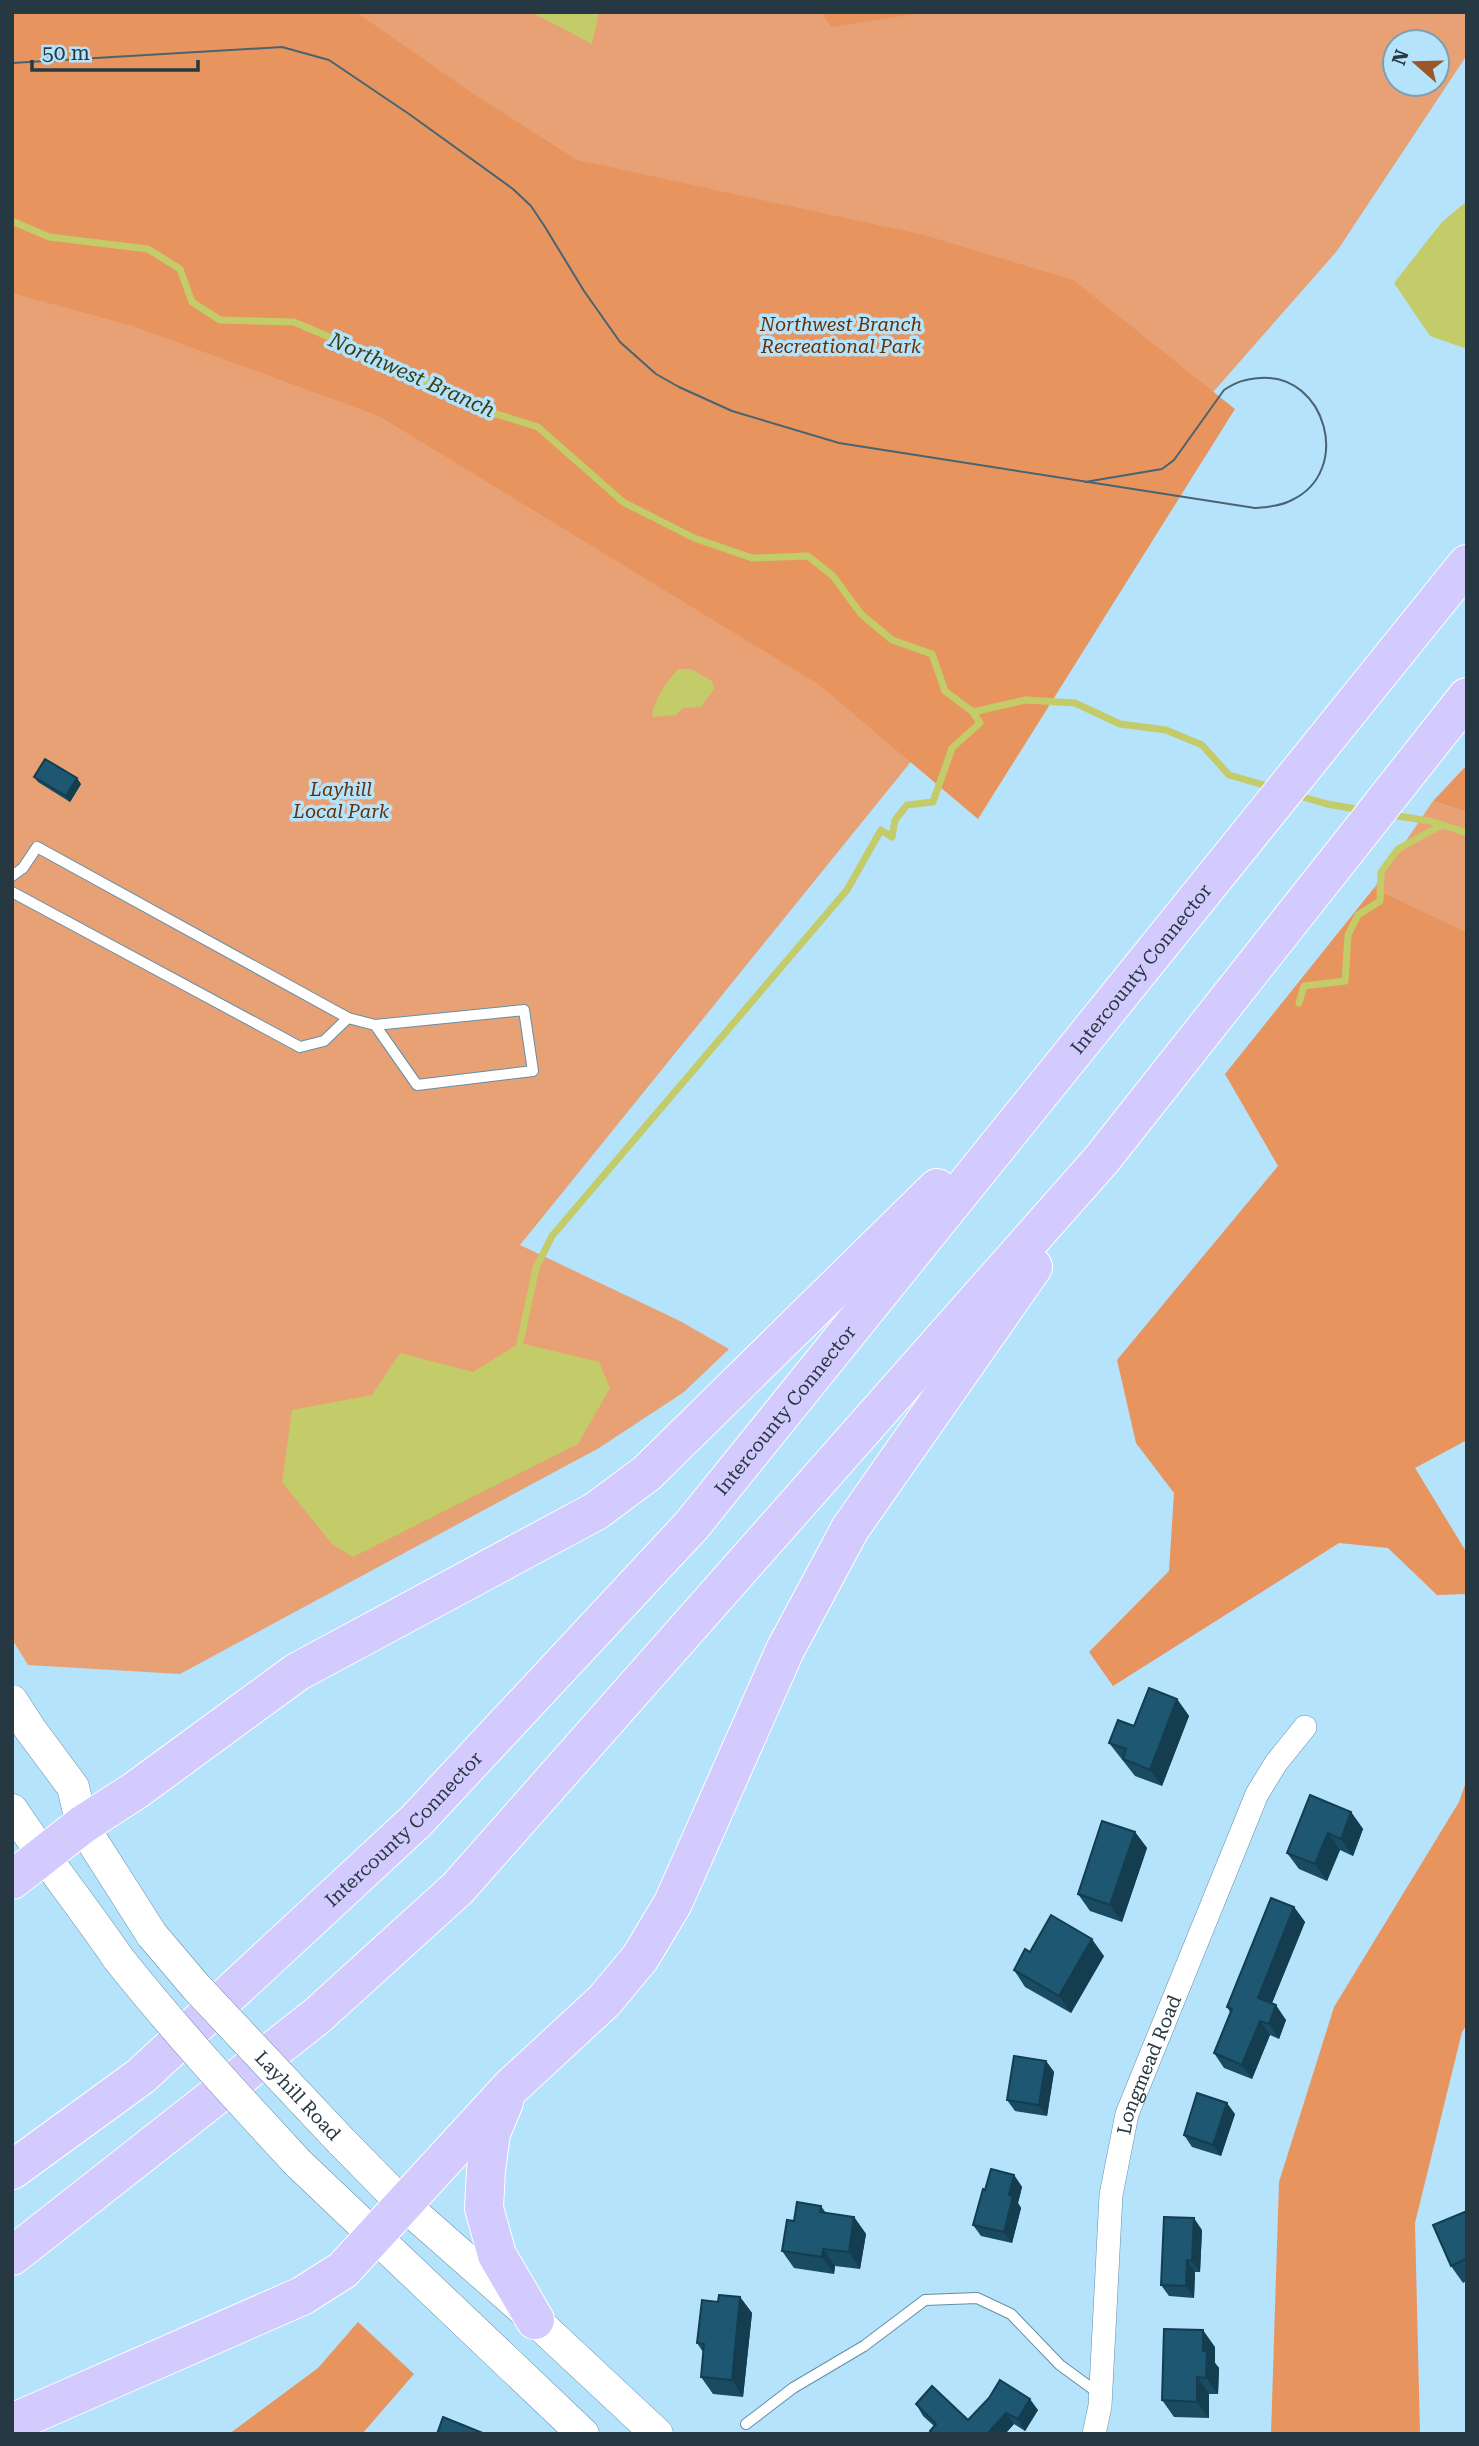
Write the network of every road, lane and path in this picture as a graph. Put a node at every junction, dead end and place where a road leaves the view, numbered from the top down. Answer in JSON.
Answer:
{"nodes":[{"id":1,"x":1462,"y":569,"type":"edge"},
{"id":2,"x":1467,"y":697,"type":"edge"},
{"id":3,"x":12,"y":876,"type":"edge"},
{"id":4,"x":12,"y":892,"type":"edge"},
{"id":5,"x":348,"y":1018,"type":"junction"},
{"id":6,"x":376,"y":1025,"type":"junction"},
{"id":7,"x":1063,"y":1063,"type":"junction"},
{"id":8,"x":1102,"y":1159,"type":"junction"},
{"id":9,"x":12,"y":1701,"type":"edge"},
{"id":10,"x":1305,"y":1727,"type":"dead end"},
{"id":11,"x":12,"y":1810,"type":"edge"},
{"id":12,"x":82,"y":1825,"type":"junction"},
{"id":13,"x":42,"y":1856,"type":"junction"},
{"id":14,"x":12,"y":1880,"type":"edge"},
{"id":15,"x":510,"y":2088,"type":"junction"},
{"id":16,"x":12,"y":2171,"type":"edge"},
{"id":17,"x":402,"y":2203,"type":"junction"},
{"id":18,"x":373,"y":2235,"type":"junction"},
{"id":19,"x":12,"y":2256,"type":"edge"},
{"id":20,"x":535,"y":2320,"type":"junction"},
{"id":21,"x":1101,"y":2395,"type":"junction"},
{"id":22,"x":12,"y":2423,"type":"edge"},
{"id":23,"x":746,"y":2424,"type":"dead end"},
{"id":24,"x":583,"y":2434,"type":"edge"},
{"id":25,"x":657,"y":2434,"type":"edge"},
{"id":26,"x":1094,"y":2434,"type":"edge"}],
"edges":[{"from":1,"to":7,"type":"highway","name":"Intercounty Connector"},
{"from":2,"to":8,"type":"highway"},
{"from":3,"to":5,"type":"lane"},
{"from":4,"to":5,"type":"lane"},
{"from":5,"to":6,"type":"lane"},
{"from":6,"to":6,"type":"lane"},
{"from":7,"to":12,"type":"highway"},
{"from":7,"to":16,"type":"highway","name":"Intercounty Connector"},
{"from":8,"to":15,"type":"highway"},
{"from":8,"to":19,"type":"highway"},
{"from":9,"to":12,"type":"main road","name":"Layhill Road"},
{"from":10,"to":21,"type":"street","name":"Longmead Road"},
{"from":11,"to":13,"type":"main road"},
{"from":12,"to":13,"type":"highway"},
{"from":12,"to":17,"type":"main road","name":"Layhill Road","bridge":true},
{"from":13,"to":14,"type":"highway"},
{"from":13,"to":18,"type":"main road","bridge":true},
{"from":15,"to":17,"type":"highway"},
{"from":15,"to":20,"type":"highway"},
{"from":17,"to":18,"type":"highway"},
{"from":17,"to":20,"type":"main road","name":"Layhill Road"},
{"from":18,"to":22,"type":"highway"},
{"from":18,"to":24,"type":"main road"},
{"from":20,"to":25,"type":"main road","name":"Layhill Road"},
{"from":21,"to":23,"type":"lane"},
{"from":21,"to":26,"type":"street","name":"Longmead Road"}]}
